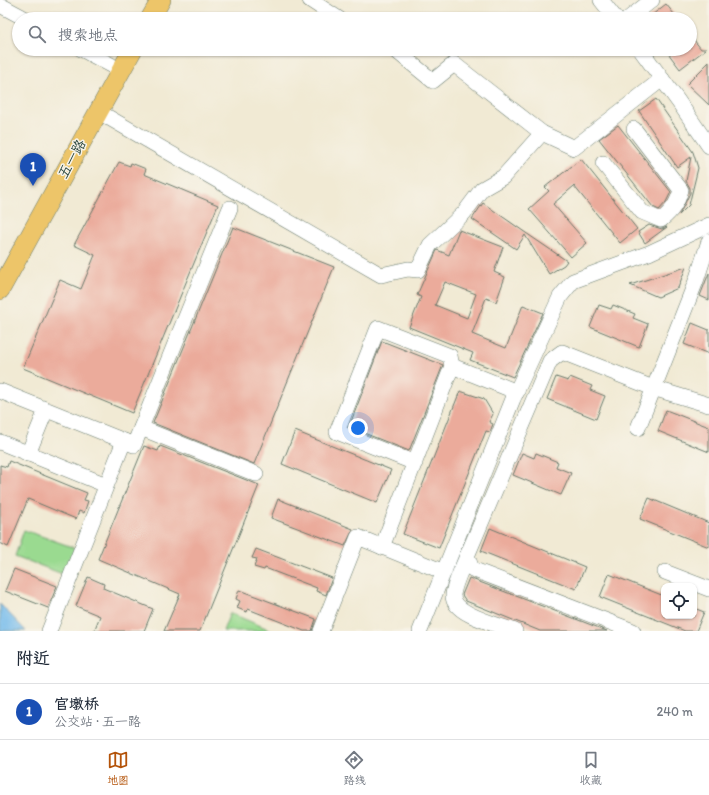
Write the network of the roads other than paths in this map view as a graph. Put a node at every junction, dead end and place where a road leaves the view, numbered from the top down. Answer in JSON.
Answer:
{"nodes":[{"id":1,"x":147,"y":0,"type":"edge"},
{"id":2,"x":161,"y":0,"type":"edge"},
{"id":3,"x":310,"y":0,"type":"edge"},
{"id":4,"x":601,"y":0,"type":"edge"},
{"id":5,"x":652,"y":0,"type":"edge"},
{"id":6,"x":0,"y":5,"type":"edge"},
{"id":7,"x":13,"y":12,"type":"edge"},
{"id":8,"x":140,"y":12,"type":"edge"},
{"id":9,"x":154,"y":12,"type":"edge"},
{"id":10,"x":328,"y":12,"type":"edge"},
{"id":11,"x":610,"y":12,"type":"edge"},
{"id":12,"x":637,"y":12,"type":"edge"},
{"id":13,"x":93,"y":56,"type":"edge"},
{"id":14,"x":116,"y":56,"type":"edge"},
{"id":15,"x":129,"y":56,"type":"edge"},
{"id":16,"x":403,"y":56,"type":"edge"},
{"id":17,"x":645,"y":56,"type":"edge"},
{"id":18,"x":111,"y":66,"type":"junction"},
{"id":19,"x":662,"y":79,"type":"junction"},
{"id":20,"x":99,"y":112,"type":"junction"},
{"id":21,"x":703,"y":126,"type":"edge"},
{"id":22,"x":634,"y":129,"type":"dead end"},
{"id":23,"x":542,"y":133,"type":"junction"},
{"id":24,"x":709,"y":146,"type":"edge"},
{"id":25,"x":604,"y":163,"type":"dead end"},
{"id":26,"x":230,"y":208,"type":"dead end"},
{"id":27,"x":661,"y":220,"type":"junction"},
{"id":28,"x":709,"y":225,"type":"edge"},
{"id":29,"x":709,"y":241,"type":"edge"},
{"id":30,"x":672,"y":242,"type":"junction"},
{"id":31,"x":0,"y":266,"type":"edge"},
{"id":32,"x":0,"y":290,"type":"edge"},
{"id":33,"x":452,"y":366,"type":"junction"},
{"id":34,"x":653,"y":388,"type":"junction"},
{"id":35,"x":0,"y":391,"type":"edge"},
{"id":36,"x":517,"y":392,"type":"junction"},
{"id":37,"x":709,"y":405,"type":"edge"},
{"id":38,"x":46,"y":410,"type":"junction"},
{"id":39,"x":140,"y":428,"type":"junction"},
{"id":40,"x":638,"y":428,"type":"dead end"},
{"id":41,"x":124,"y":441,"type":"junction"},
{"id":42,"x":0,"y":442,"type":"edge"},
{"id":43,"x":28,"y":454,"type":"junction"},
{"id":44,"x":415,"y":463,"type":"junction"},
{"id":45,"x":256,"y":474,"type":"dead end"},
{"id":46,"x":106,"y":485,"type":"junction"},
{"id":47,"x":382,"y":547,"type":"junction"},
{"id":48,"x":467,"y":556,"type":"junction"},
{"id":49,"x":444,"y":572,"type":"junction"},
{"id":50,"x":665,"y":572,"type":"dead end"},
{"id":51,"x":709,"y":589,"type":"edge"},
{"id":52,"x":49,"y":631,"type":"edge"},
{"id":53,"x":321,"y":631,"type":"edge"},
{"id":54,"x":420,"y":631,"type":"edge"},
{"id":55,"x":515,"y":631,"type":"edge"},
{"id":56,"x":634,"y":631,"type":"edge"}],
"edges":[{"from":1,"to":8,"type":"main road"},
{"from":2,"to":9,"type":"main road"},
{"from":3,"to":10,"type":"street"},
{"from":4,"to":11,"type":"street"},
{"from":5,"to":12,"type":"street"},
{"from":6,"to":7,"type":"street"},
{"from":13,"to":18,"type":"street"},
{"from":14,"to":18,"type":"main road","name":"五一路"},
{"from":15,"to":20,"type":"main road","name":"五一路"},
{"from":16,"to":23,"type":"street"},
{"from":17,"to":19,"type":"street"},
{"from":18,"to":31,"type":"main road","name":"五一路"},
{"from":19,"to":21,"type":"street"},
{"from":19,"to":23,"type":"street"},
{"from":20,"to":23,"type":"street"},
{"from":20,"to":32,"type":"main road","name":"五一路"},
{"from":21,"to":24,"type":"street"},
{"from":22,"to":27,"type":"street"},
{"from":25,"to":27,"type":"street"},
{"from":26,"to":39,"type":"street"},
{"from":27,"to":30,"type":"street"},
{"from":28,"to":30,"type":"street"},
{"from":29,"to":34,"type":"street"},
{"from":30,"to":36,"type":"street"},
{"from":33,"to":36,"type":"street"},
{"from":33,"to":44,"type":"street"},
{"from":33,"to":44,"type":"street"},
{"from":34,"to":37,"type":"street"},
{"from":34,"to":40,"type":"street"},
{"from":34,"to":48,"type":"street"},
{"from":35,"to":38,"type":"street"},
{"from":36,"to":49,"type":"street"},
{"from":38,"to":41,"type":"street"},
{"from":38,"to":43,"type":"street"},
{"from":39,"to":41,"type":"street"},
{"from":39,"to":45,"type":"street"},
{"from":41,"to":46,"type":"street"},
{"from":42,"to":43,"type":"street"},
{"from":43,"to":46,"type":"street"},
{"from":44,"to":47,"type":"street"},
{"from":46,"to":52,"type":"street"},
{"from":47,"to":49,"type":"street"},
{"from":47,"to":53,"type":"street"},
{"from":48,"to":55,"type":"street"},
{"from":48,"to":56,"type":"street"},
{"from":49,"to":54,"type":"street"},
{"from":50,"to":51,"type":"street"}]}
